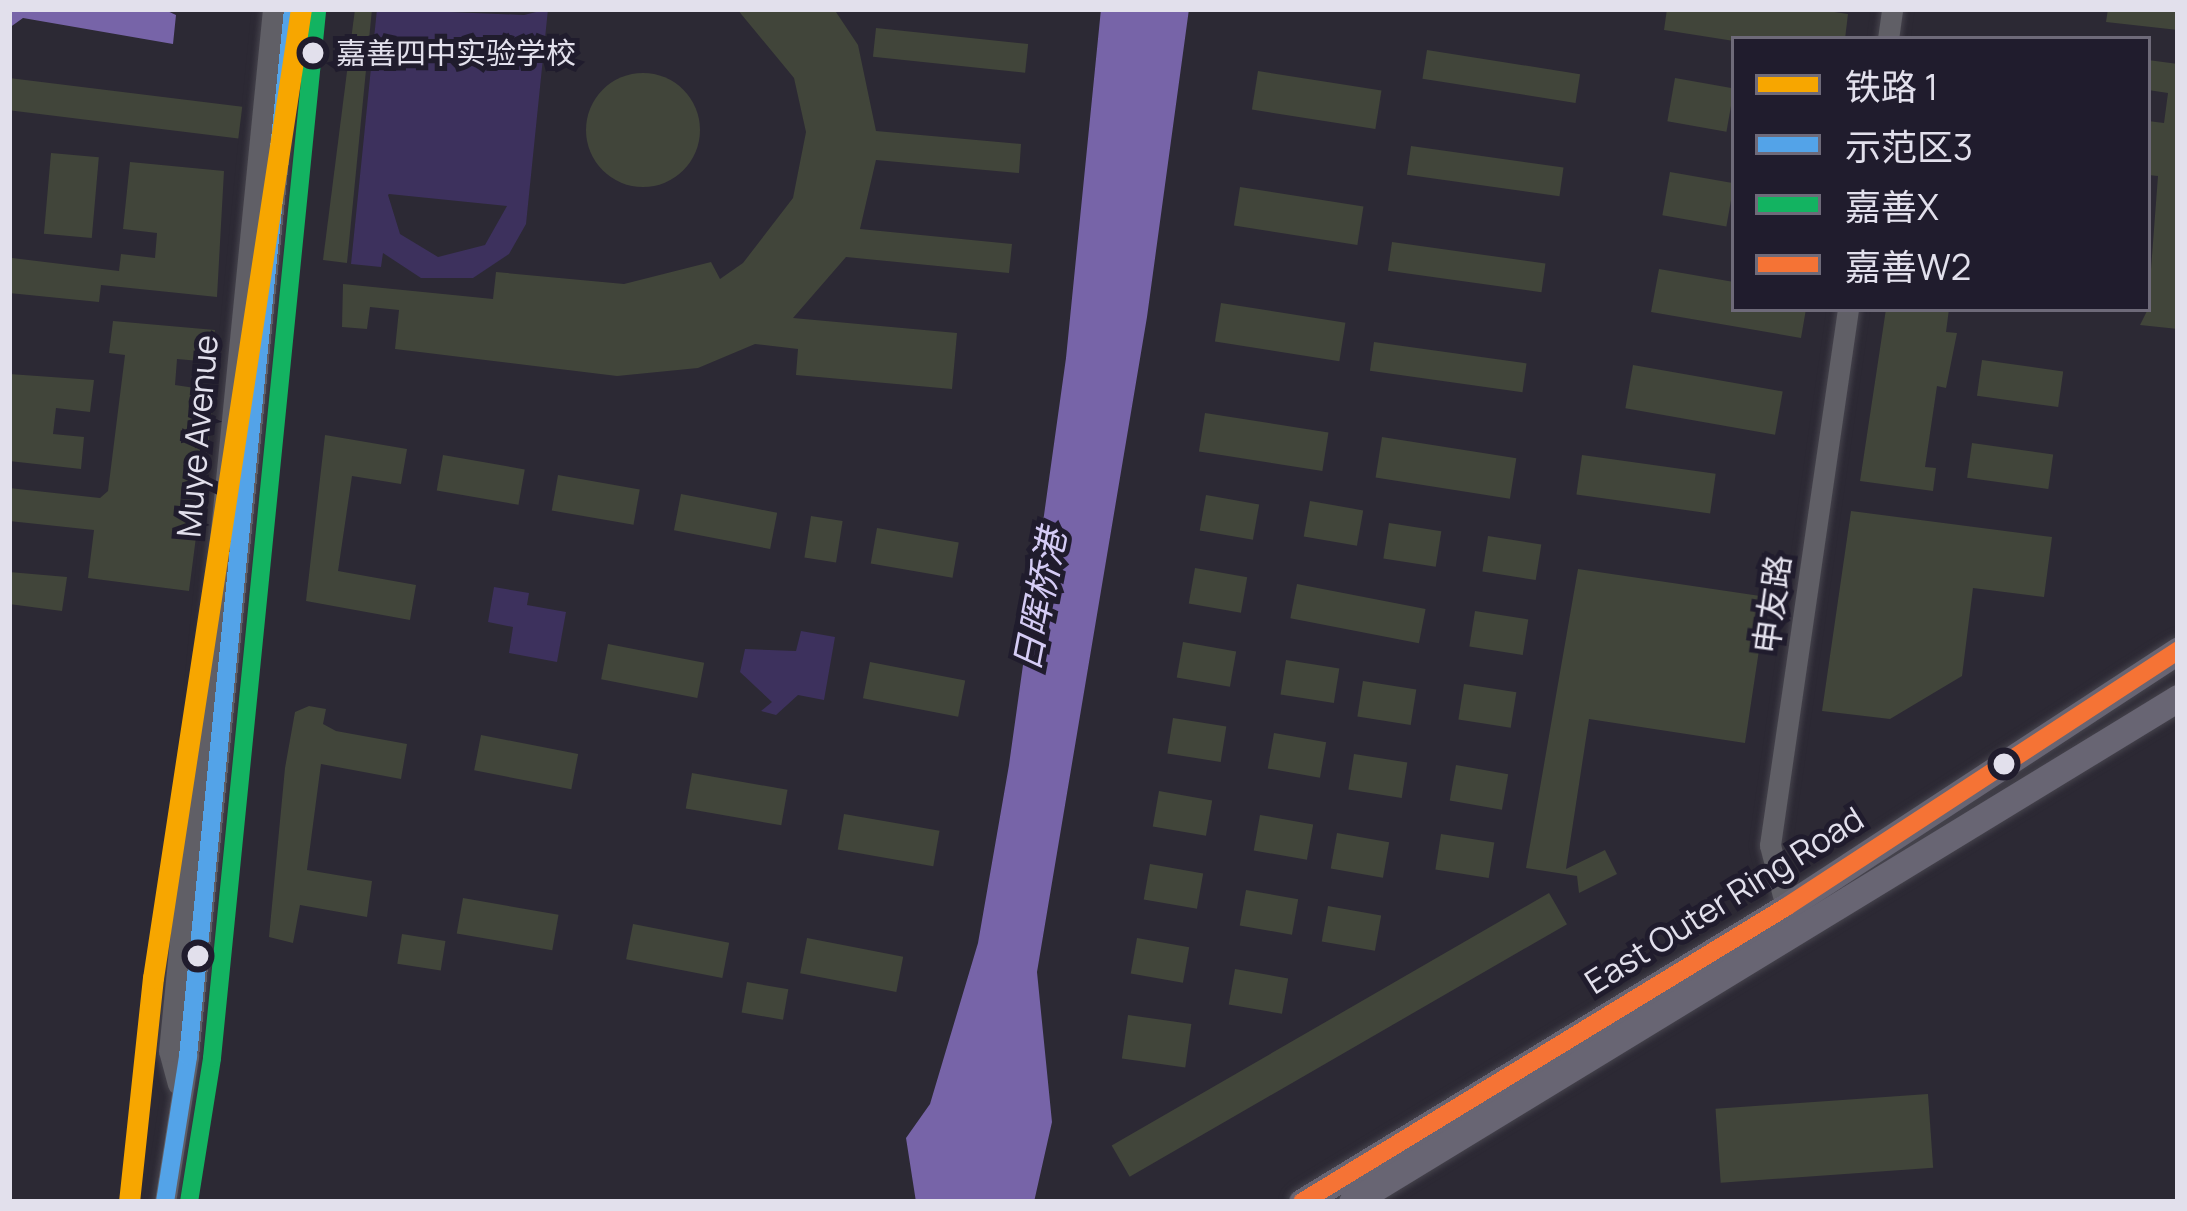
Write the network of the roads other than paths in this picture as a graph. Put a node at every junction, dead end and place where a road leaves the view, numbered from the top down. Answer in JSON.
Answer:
{"nodes":[{"id":1,"x":273,"y":9,"type":"edge"},
{"id":2,"x":293,"y":9,"type":"edge"},
{"id":3,"x":1848,"y":312,"type":"edge"},
{"id":4,"x":2178,"y":650,"type":"edge"},
{"id":5,"x":2178,"y":698,"type":"edge"},
{"id":6,"x":1786,"y":907,"type":"junction"},
{"id":7,"x":178,"y":1084,"type":"junction"},
{"id":8,"x":165,"y":1202,"type":"edge"},
{"id":9,"x":1302,"y":1202,"type":"edge"},
{"id":10,"x":1352,"y":1202,"type":"edge"}],
"edges":[{"from":1,"to":7,"type":"main road","name":"Muye Avenue"},
{"from":2,"to":7,"type":"main road","name":"Muye Avenue"},
{"from":3,"to":6,"type":"main road","name":"申友路"},
{"from":4,"to":6,"type":"highway","name":"East Outer Ring Road"},
{"from":5,"to":10,"type":"highway","name":"East Outer Ring Road"},
{"from":6,"to":9,"type":"highway","name":"East Outer Ring Road"},
{"from":7,"to":8,"type":"main road","name":"Muye Avenue"}]}
